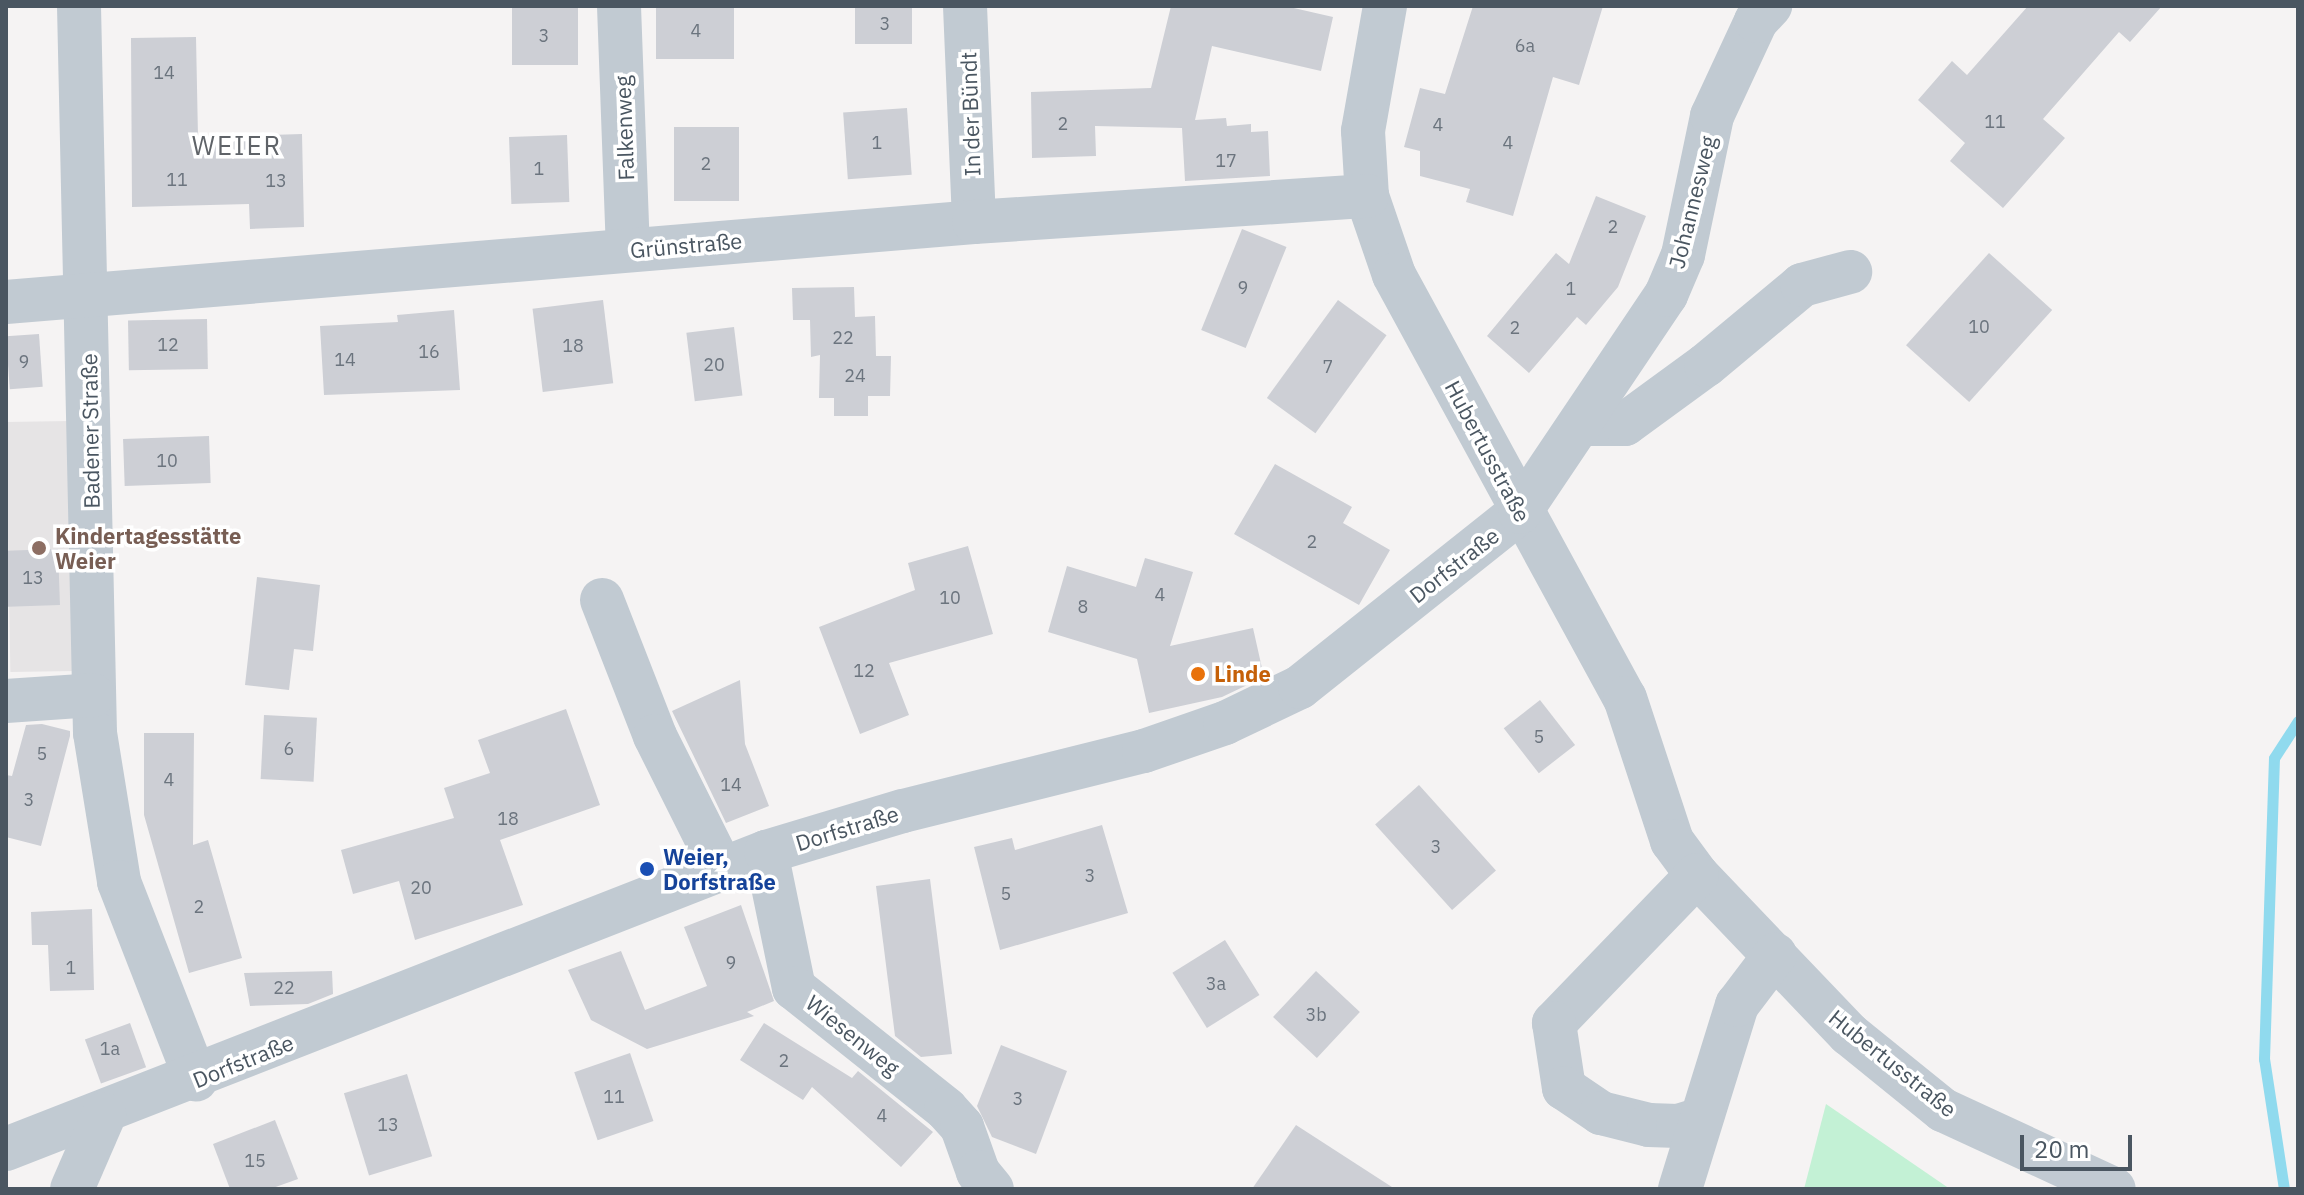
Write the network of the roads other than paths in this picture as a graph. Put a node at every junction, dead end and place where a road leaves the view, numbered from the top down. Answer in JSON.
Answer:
{"nodes":[{"id":1,"x":79,"y":6,"type":"edge"},
{"id":2,"x":619,"y":6,"type":"edge"},
{"id":3,"x":965,"y":6,"type":"edge"},
{"id":4,"x":1385,"y":6,"type":"edge"},
{"id":5,"x":1770,"y":6,"type":"edge"},
{"id":6,"x":1367,"y":196,"type":"junction"},
{"id":7,"x":974,"y":222,"type":"junction"},
{"id":8,"x":628,"y":249,"type":"junction"},
{"id":9,"x":1850,"y":272,"type":"dead end"},
{"id":10,"x":88,"y":295,"type":"junction"},
{"id":11,"x":6,"y":302,"type":"edge"},
{"id":12,"x":1581,"y":424,"type":"junction"},
{"id":13,"x":1520,"y":512,"type":"junction"},
{"id":14,"x":602,"y":600,"type":"dead end"},
{"id":15,"x":93,"y":695,"type":"junction"},
{"id":16,"x":6,"y":701,"type":"edge"},
{"id":17,"x":766,"y":852,"type":"junction"},
{"id":18,"x":722,"y":870,"type":"junction"},
{"id":19,"x":1697,"y":875,"type":"junction"},
{"id":20,"x":1775,"y":955,"type":"junction"},
{"id":21,"x":196,"y":1079,"type":"junction"},
{"id":22,"x":104,"y":1115,"type":"junction"},
{"id":23,"x":1701,"y":1119,"type":"junction"},
{"id":24,"x":6,"y":1149,"type":"edge"},
{"id":25,"x":72,"y":1189,"type":"edge"},
{"id":26,"x":992,"y":1189,"type":"edge"},
{"id":27,"x":1680,"y":1189,"type":"edge"},
{"id":28,"x":2114,"y":1189,"type":"edge"}],
"edges":[{"from":1,"to":10,"type":"street","name":"Badener Straße"},
{"from":2,"to":8,"type":"street","name":"Falkenweg"},
{"from":3,"to":7,"type":"street","name":"In der Bündt"},
{"from":4,"to":6,"type":"street","name":"Hubertusstraße"},
{"from":5,"to":12,"type":"street","name":"Johannesweg"},
{"from":6,"to":7,"type":"street","name":"Grünstraße"},
{"from":6,"to":13,"type":"street","name":"Hubertusstraße"},
{"from":7,"to":8,"type":"street","name":"Grünstraße"},
{"from":8,"to":10,"type":"street","name":"Grünstraße"},
{"from":9,"to":12,"type":"street"},
{"from":10,"to":11,"type":"street","name":"Grünstraße"},
{"from":10,"to":15,"type":"street","name":"Badener Straße"},
{"from":12,"to":13,"type":"street","name":"Johannesweg"},
{"from":13,"to":17,"type":"street","name":"Dorfstraße"},
{"from":13,"to":19,"type":"street","name":"Hubertusstraße"},
{"from":14,"to":18,"type":"street"},
{"from":15,"to":16,"type":"street"},
{"from":15,"to":21,"type":"street","name":"Badener Straße"},
{"from":17,"to":18,"type":"street","name":"Dorfstraße"},
{"from":17,"to":26,"type":"street","name":"Wiesenweg"},
{"from":18,"to":21,"type":"street","name":"Dorfstraße"},
{"from":19,"to":20,"type":"street","name":"Hubertusstraße"},
{"from":19,"to":23,"type":"street"},
{"from":20,"to":23,"type":"street"},
{"from":20,"to":28,"type":"street","name":"Hubertusstraße"},
{"from":21,"to":22,"type":"street","name":"Dorfstraße"},
{"from":22,"to":24,"type":"street","name":"Dorfstraße"},
{"from":22,"to":25,"type":"street"},
{"from":23,"to":27,"type":"street"}]}
